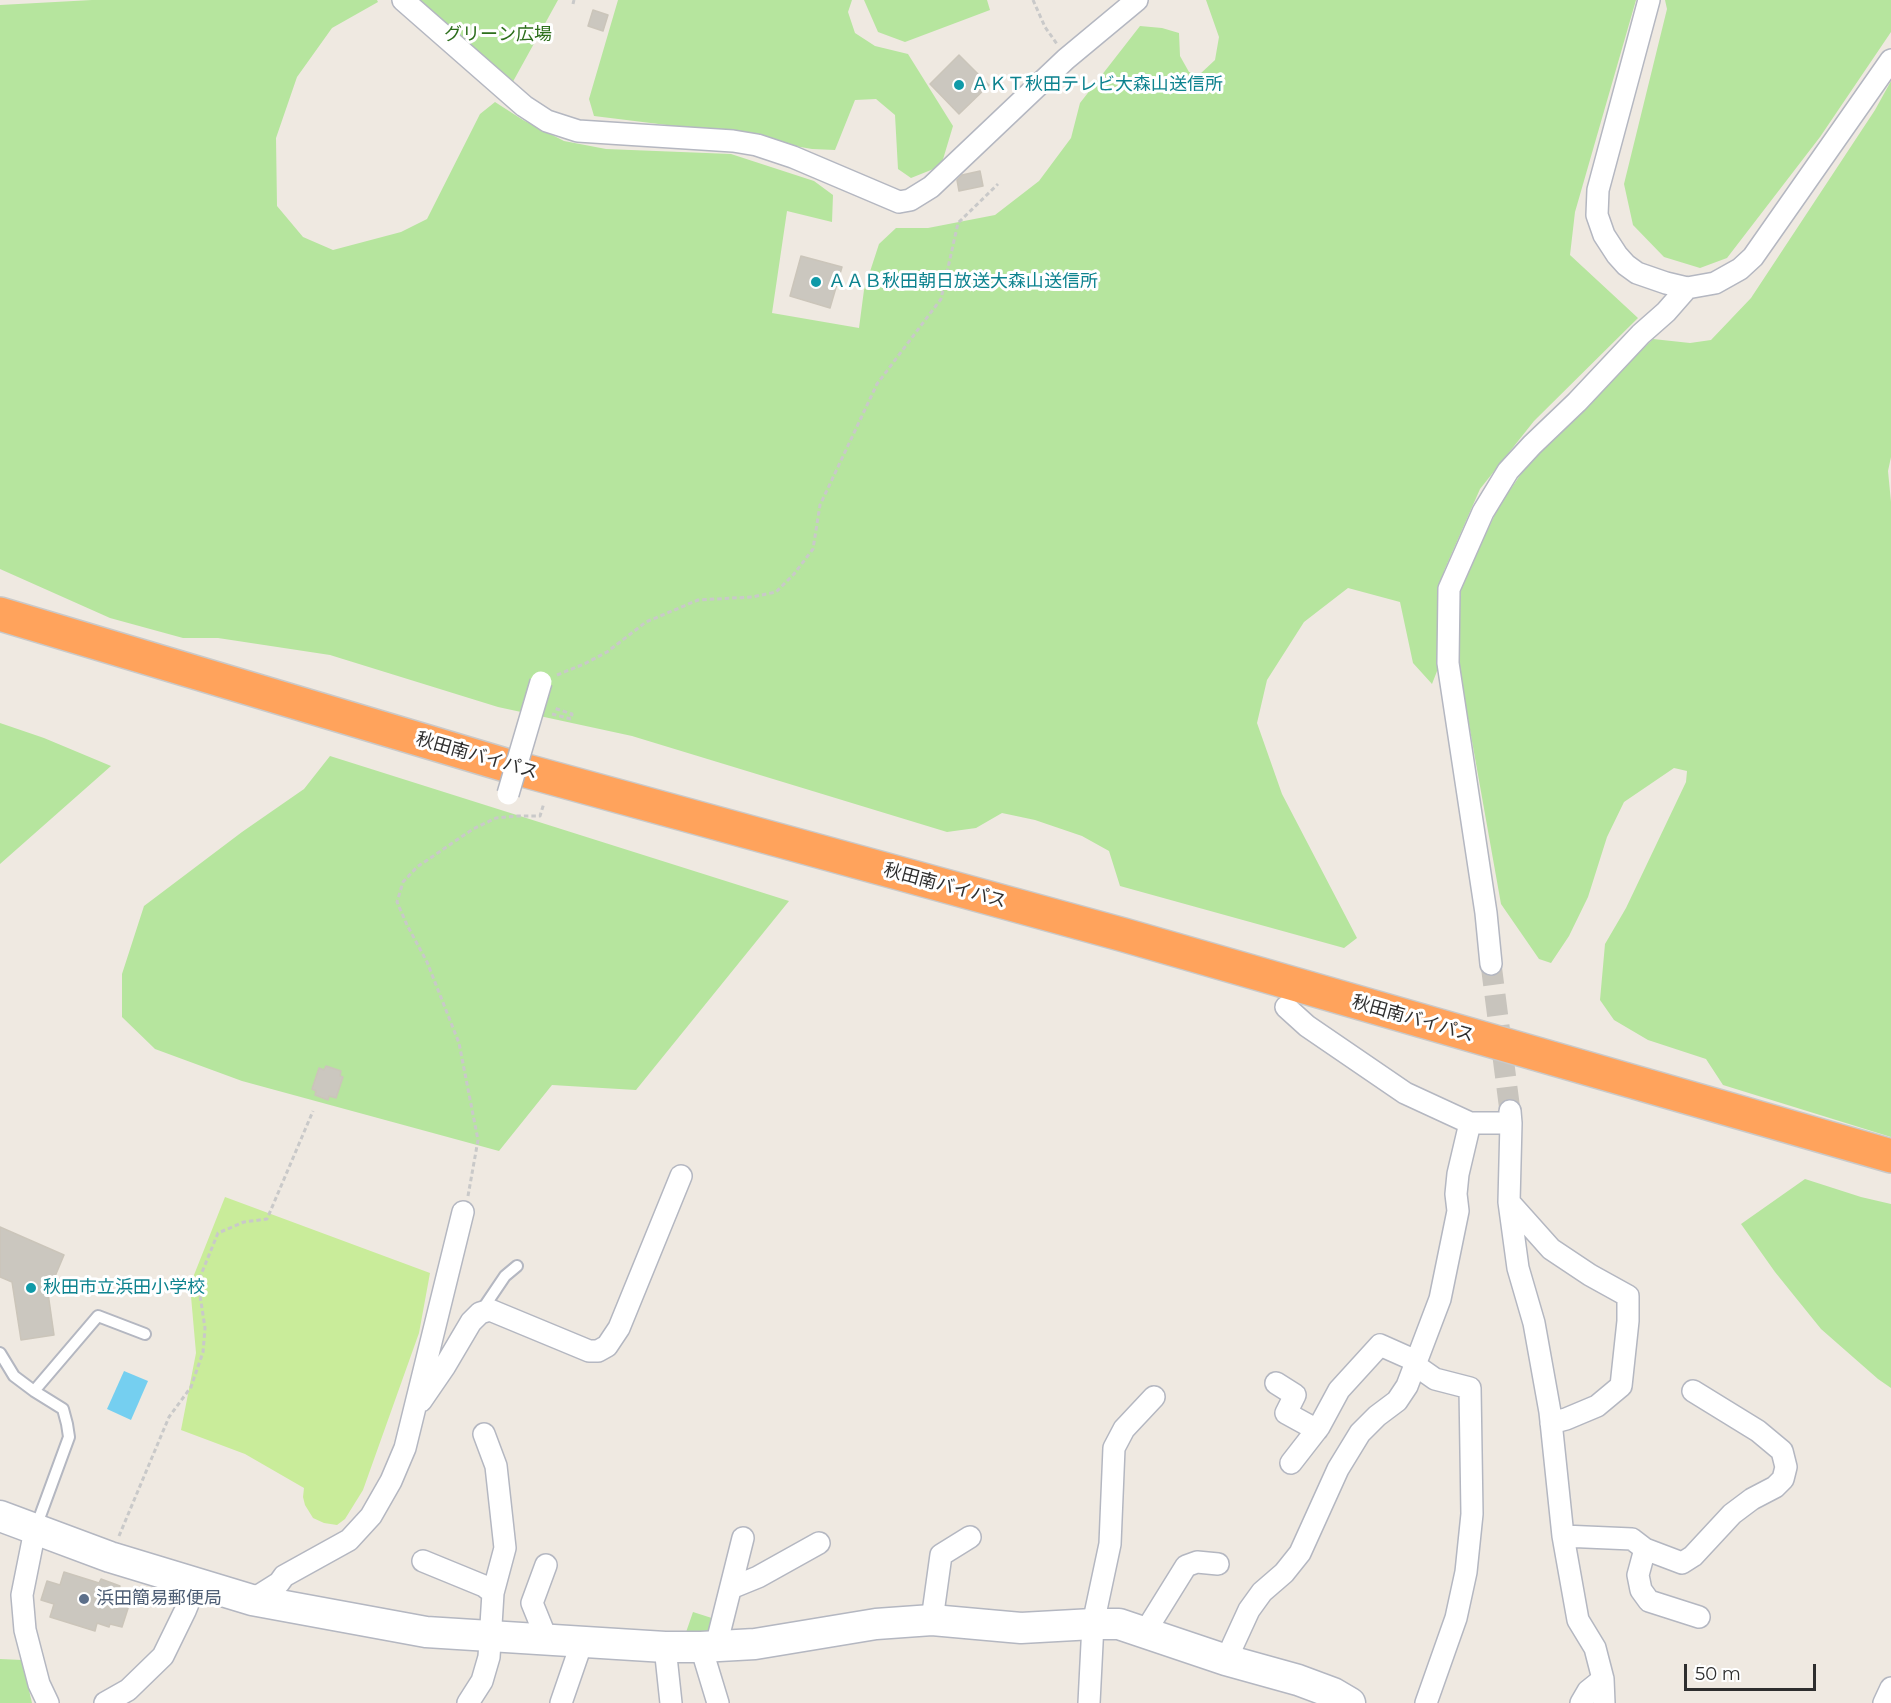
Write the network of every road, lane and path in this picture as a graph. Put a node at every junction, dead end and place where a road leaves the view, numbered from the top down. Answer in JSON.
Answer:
{"nodes":[{"id":1,"x":403,"y":0,"type":"edge"},
{"id":2,"x":1033,"y":0,"type":"edge"},
{"id":3,"x":1137,"y":0,"type":"edge"},
{"id":4,"x":1649,"y":0,"type":"edge"},
{"id":5,"x":1066,"y":59,"type":"junction"},
{"id":6,"x":1891,"y":60,"type":"edge"},
{"id":7,"x":998,"y":184,"type":"dead end"},
{"id":8,"x":1687,"y":288,"type":"junction"},
{"id":9,"x":0,"y":614,"type":"edge"},
{"id":10,"x":541,"y":682,"type":"joint"},
{"id":11,"x":544,"y":708,"type":"junction"},
{"id":12,"x":508,"y":794,"type":"dead end"},
{"id":13,"x":544,"y":804,"type":"dead end"},
{"id":14,"x":1491,"y":964,"type":"tunnel mouth"},
{"id":15,"x":1286,"y":1007,"type":"dead end"},
{"id":16,"x":313,"y":1112,"type":"dead end"},
{"id":17,"x":1470,"y":1124,"type":"junction"},
{"id":18,"x":1891,"y":1156,"type":"edge"},
{"id":19,"x":681,"y":1176,"type":"dead end"},
{"id":20,"x":1509,"y":1202,"type":"junction"},
{"id":21,"x":463,"y":1212,"type":"joint"},
{"id":22,"x":518,"y":1266,"type":"dead end"},
{"id":23,"x":480,"y":1312,"type":"junction"},
{"id":24,"x":145,"y":1334,"type":"dead end"},
{"id":25,"x":0,"y":1353,"type":"edge"},
{"id":26,"x":1415,"y":1363,"type":"junction"},
{"id":27,"x":1276,"y":1383,"type":"dead end"},
{"id":28,"x":34,"y":1391,"type":"junction"},
{"id":29,"x":1693,"y":1391,"type":"dead end"},
{"id":30,"x":1154,"y":1398,"type":"dead end"},
{"id":31,"x":414,"y":1412,"type":"junction"},
{"id":32,"x":1551,"y":1423,"type":"junction"},
{"id":33,"x":1317,"y":1430,"type":"junction"},
{"id":34,"x":484,"y":1434,"type":"dead end"},
{"id":35,"x":1291,"y":1462,"type":"dead end"},
{"id":36,"x":0,"y":1516,"type":"edge"},
{"id":37,"x":35,"y":1530,"type":"junction"},
{"id":38,"x":1563,"y":1536,"type":"junction"},
{"id":39,"x":970,"y":1537,"type":"dead end"},
{"id":40,"x":743,"y":1538,"type":"dead end"},
{"id":41,"x":819,"y":1543,"type":"dead end"},
{"id":42,"x":1645,"y":1549,"type":"junction"},
{"id":43,"x":110,"y":1557,"type":"junction"},
{"id":44,"x":423,"y":1561,"type":"dead end"},
{"id":45,"x":1218,"y":1564,"type":"dead end"},
{"id":46,"x":546,"y":1565,"type":"dead end"},
{"id":47,"x":196,"y":1584,"type":"junction"},
{"id":48,"x":731,"y":1588,"type":"junction"},
{"id":49,"x":493,"y":1593,"type":"junction"},
{"id":50,"x":252,"y":1600,"type":"junction"},
{"id":51,"x":1699,"y":1617,"type":"dead end"},
{"id":52,"x":932,"y":1620,"type":"junction"},
{"id":53,"x":1093,"y":1624,"type":"junction"},
{"id":54,"x":1145,"y":1632,"type":"junction"},
{"id":55,"x":489,"y":1636,"type":"junction"},
{"id":56,"x":547,"y":1640,"type":"junction"},
{"id":57,"x":582,"y":1642,"type":"junction"},
{"id":58,"x":665,"y":1647,"type":"junction"},
{"id":59,"x":708,"y":1647,"type":"junction"},
{"id":60,"x":1226,"y":1660,"type":"junction"},
{"id":61,"x":1603,"y":1678,"type":"junction"},
{"id":62,"x":1891,"y":1688,"type":"edge"},
{"id":63,"x":1314,"y":1695,"type":"edge"},
{"id":64,"x":48,"y":1703,"type":"edge"},
{"id":65,"x":105,"y":1703,"type":"edge"},
{"id":66,"x":468,"y":1703,"type":"edge"},
{"id":67,"x":561,"y":1703,"type":"edge"},
{"id":68,"x":671,"y":1703,"type":"edge"},
{"id":69,"x":718,"y":1703,"type":"edge"},
{"id":70,"x":1089,"y":1703,"type":"edge"},
{"id":71,"x":1350,"y":1703,"type":"edge"},
{"id":72,"x":1426,"y":1703,"type":"edge"},
{"id":73,"x":1581,"y":1703,"type":"edge"},
{"id":74,"x":1604,"y":1703,"type":"edge"},
{"id":75,"x":1884,"y":1703,"type":"edge"}],
"edges":[{"from":1,"to":5,"type":"street"},
{"from":2,"to":5,"type":"path"},
{"from":3,"to":5,"type":"street"},
{"from":4,"to":8,"type":"street"},
{"from":6,"to":8,"type":"street"},
{"from":7,"to":10,"type":"path"},
{"from":8,"to":14,"type":"street"},
{"from":9,"to":18,"type":"highway","name":"秋田南バイパス"},
{"from":10,"to":11,"type":"street","bridge":true},
{"from":11,"to":11,"type":"path"},
{"from":11,"to":12,"type":"street","bridge":true},
{"from":13,"to":21,"type":"path"},
{"from":15,"to":17,"type":"street"},
{"from":16,"to":43,"type":"path"},
{"from":17,"to":20,"type":"street"},
{"from":17,"to":26,"type":"street"},
{"from":19,"to":23,"type":"street"},
{"from":20,"to":32,"type":"street"},
{"from":20,"to":32,"type":"street"},
{"from":21,"to":31,"type":"street"},
{"from":22,"to":23,"type":"lane"},
{"from":23,"to":31,"type":"street"},
{"from":24,"to":28,"type":"lane"},
{"from":25,"to":28,"type":"lane"},
{"from":26,"to":33,"type":"street"},
{"from":26,"to":60,"type":"street"},
{"from":26,"to":72,"type":"street"},
{"from":27,"to":33,"type":"street"},
{"from":28,"to":37,"type":"lane"},
{"from":29,"to":42,"type":"street"},
{"from":30,"to":53,"type":"street"},
{"from":31,"to":50,"type":"street"},
{"from":32,"to":38,"type":"street"},
{"from":33,"to":35,"type":"street"},
{"from":34,"to":49,"type":"street"},
{"from":36,"to":37,"type":"street"},
{"from":37,"to":43,"type":"street"},
{"from":37,"to":64,"type":"street"},
{"from":38,"to":42,"type":"street"},
{"from":38,"to":61,"type":"street"},
{"from":39,"to":52,"type":"street"},
{"from":40,"to":48,"type":"street"},
{"from":41,"to":48,"type":"street"},
{"from":42,"to":51,"type":"street"},
{"from":43,"to":47,"type":"street"},
{"from":44,"to":49,"type":"street"},
{"from":45,"to":54,"type":"street"},
{"from":46,"to":56,"type":"street"},
{"from":47,"to":50,"type":"street"},
{"from":47,"to":65,"type":"street"},
{"from":48,"to":59,"type":"street"},
{"from":49,"to":55,"type":"street"},
{"from":50,"to":55,"type":"street"},
{"from":52,"to":53,"type":"street"},
{"from":52,"to":59,"type":"street"},
{"from":53,"to":54,"type":"street"},
{"from":53,"to":70,"type":"street"},
{"from":54,"to":60,"type":"street"},
{"from":55,"to":56,"type":"street"},
{"from":55,"to":66,"type":"street"},
{"from":56,"to":57,"type":"street"},
{"from":57,"to":58,"type":"street"},
{"from":57,"to":67,"type":"street"},
{"from":58,"to":59,"type":"street"},
{"from":58,"to":68,"type":"street"},
{"from":59,"to":69,"type":"street"},
{"from":60,"to":63,"type":"street"},
{"from":61,"to":73,"type":"street"},
{"from":61,"to":74,"type":"street"},
{"from":62,"to":75,"type":"street"},
{"from":63,"to":71,"type":"street"}]}
